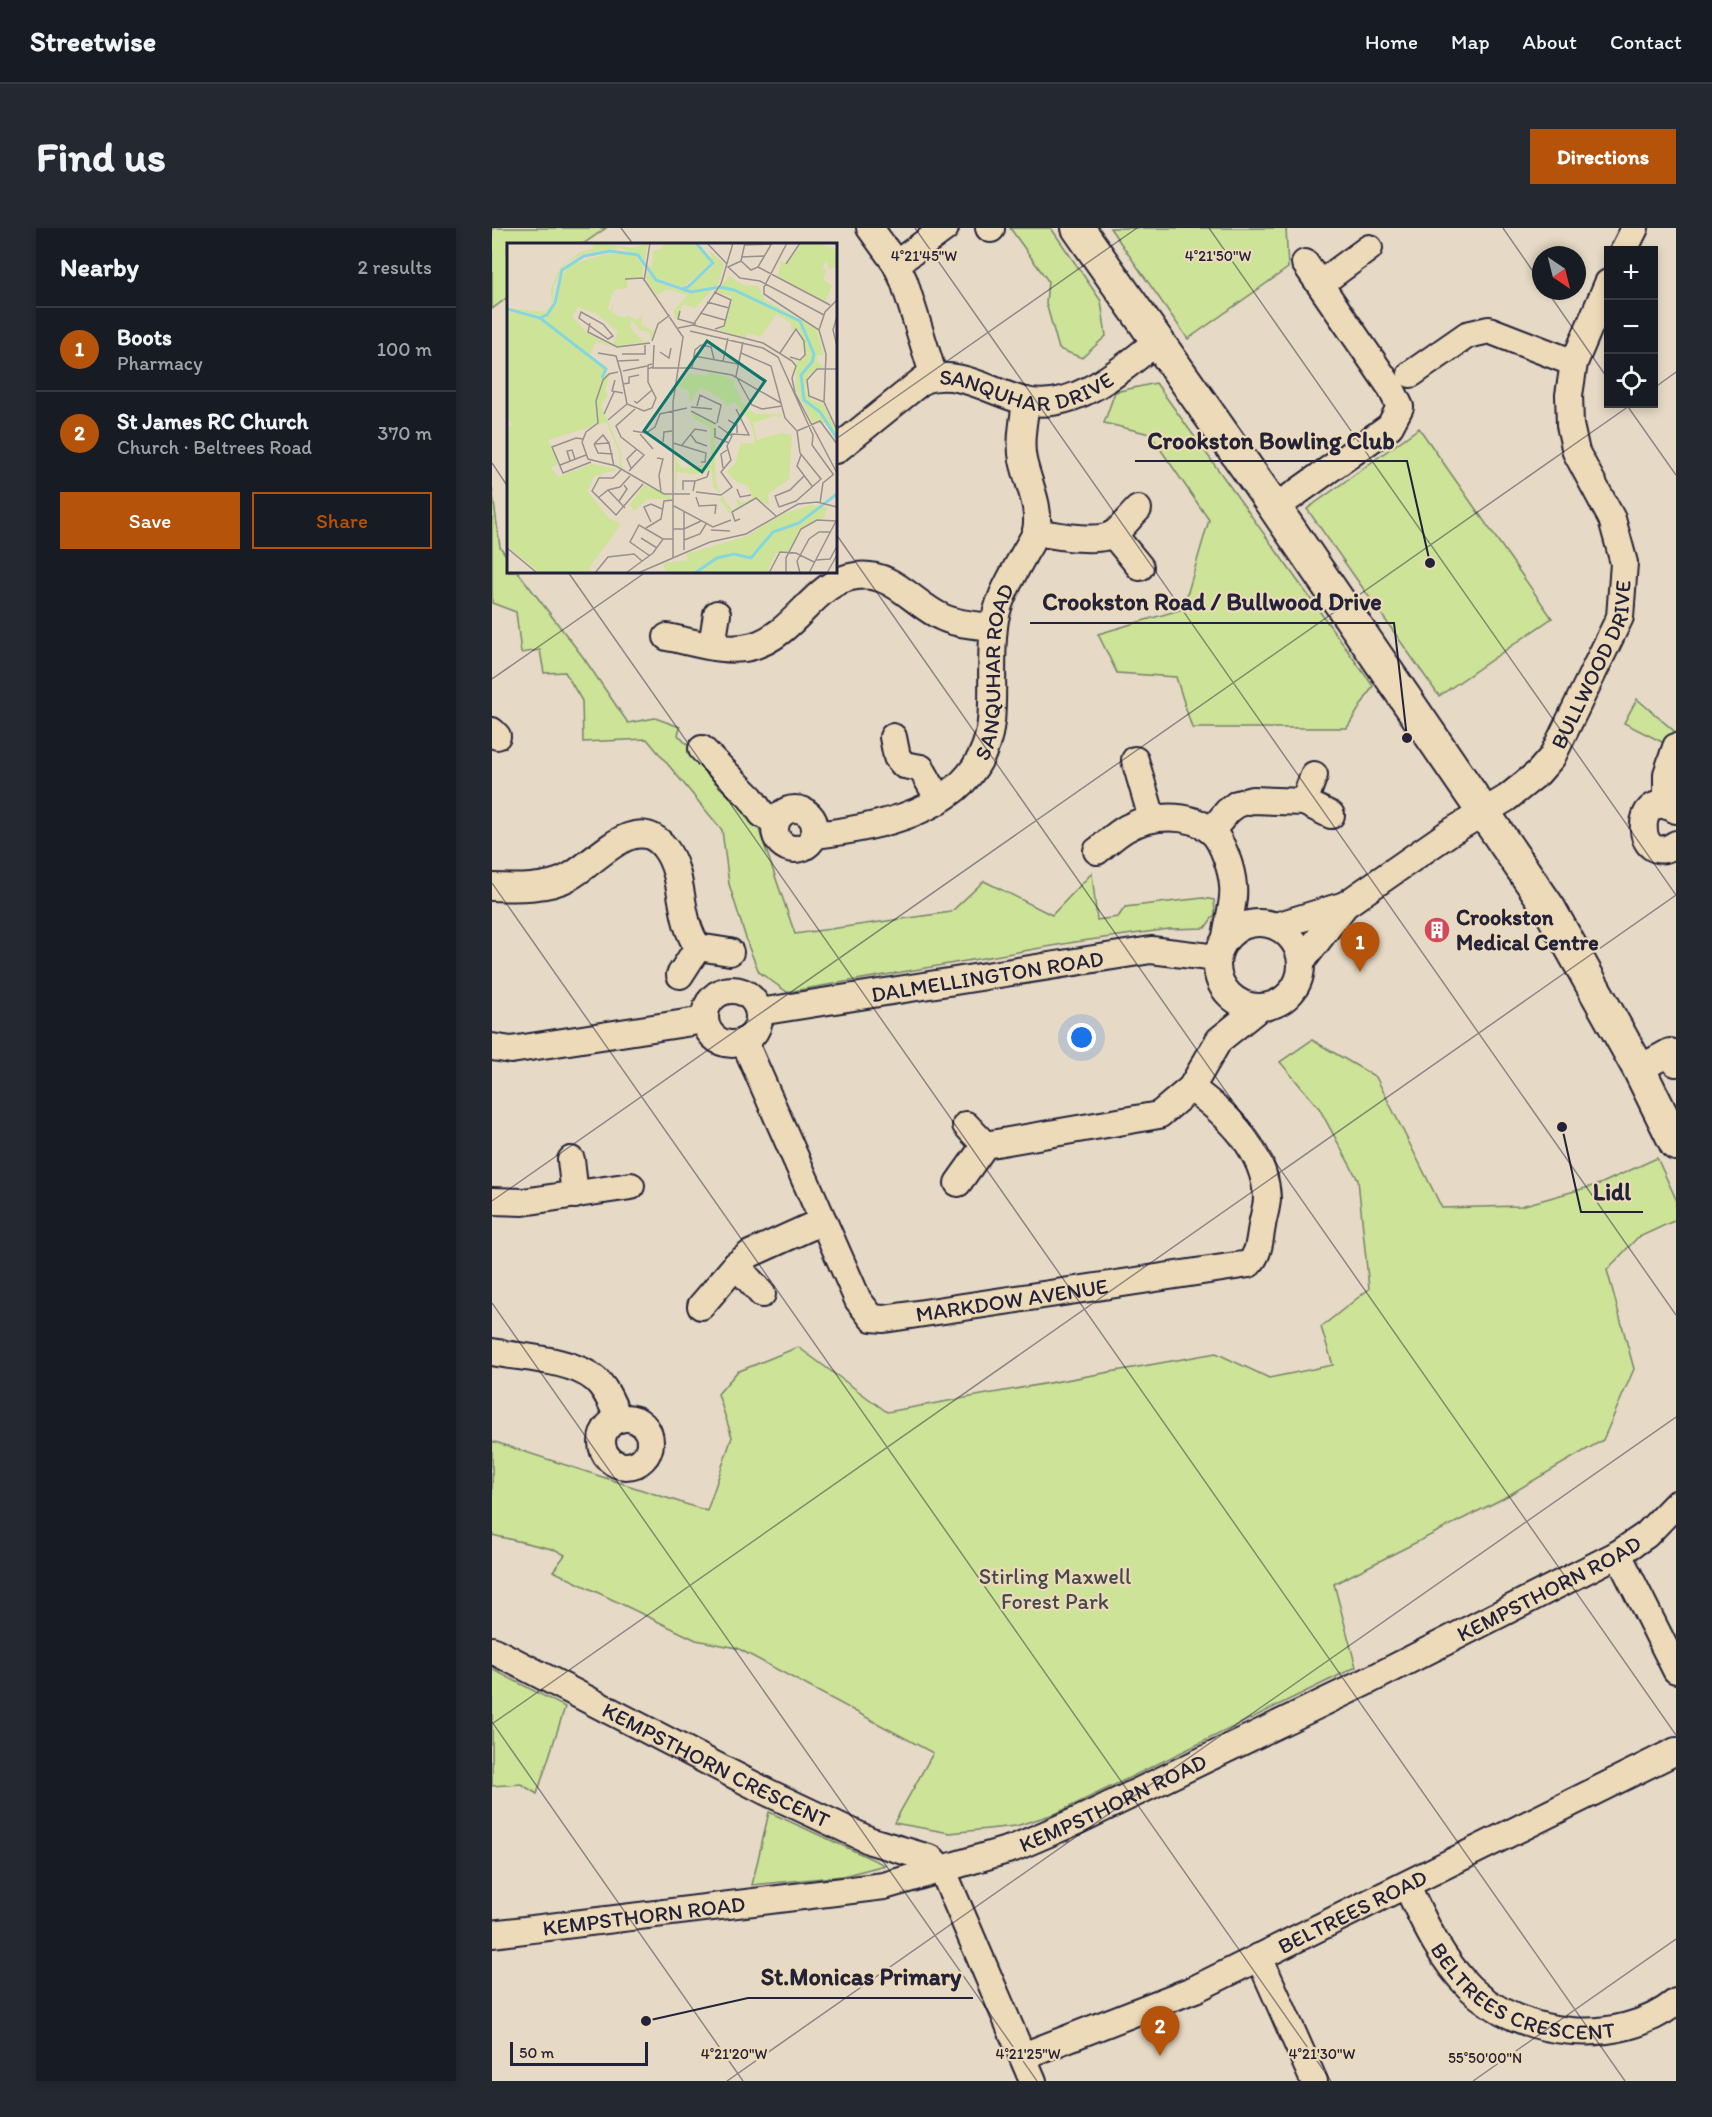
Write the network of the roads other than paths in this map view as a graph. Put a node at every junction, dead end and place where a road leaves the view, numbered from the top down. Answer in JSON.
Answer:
{"nodes":[{"id":1,"x":870,"y":228,"type":"edge"},
{"id":2,"x":945,"y":228,"type":"edge"},
{"id":3,"x":1078,"y":228,"type":"edge"},
{"id":4,"x":1635,"y":228,"type":"edge"},
{"id":5,"x":1625,"y":246,"type":"edge"},
{"id":6,"x":1369,"y":248,"type":"dead end"},
{"id":7,"x":1305,"y":263,"type":"dead end"},
{"id":8,"x":896,"y":264,"type":"junction"},
{"id":9,"x":1320,"y":284,"type":"junction"},
{"id":10,"x":1604,"y":292,"type":"edge"},
{"id":11,"x":1156,"y":342,"type":"junction"},
{"id":12,"x":1574,"y":363,"type":"junction"},
{"id":13,"x":1411,"y":374,"type":"dead end"},
{"id":14,"x":934,"y":377,"type":"junction"},
{"id":15,"x":1026,"y":401,"type":"junction"},
{"id":16,"x":837,"y":449,"type":"edge"},
{"id":17,"x":1275,"y":508,"type":"junction"},
{"id":18,"x":1138,"y":509,"type":"dead end"},
{"id":19,"x":1036,"y":532,"type":"junction"},
{"id":20,"x":1113,"y":534,"type":"junction"},
{"id":21,"x":1140,"y":567,"type":"dead end"},
{"id":22,"x":717,"y":614,"type":"dead end"},
{"id":23,"x":993,"y":627,"type":"junction"},
{"id":24,"x":667,"y":637,"type":"dead end"},
{"id":25,"x":712,"y":645,"type":"junction"},
{"id":26,"x":893,"y":737,"type":"dead end"},
{"id":27,"x":1676,"y":747,"type":"edge"},
{"id":28,"x":702,"y":749,"type":"dead end"},
{"id":29,"x":1135,"y":760,"type":"dead end"},
{"id":30,"x":1314,"y":775,"type":"dead end"},
{"id":31,"x":939,"y":800,"type":"junction"},
{"id":32,"x":1304,"y":802,"type":"junction"},
{"id":33,"x":1672,"y":808,"type":"edge"},
{"id":34,"x":1483,"y":811,"type":"junction"},
{"id":35,"x":1330,"y":815,"type":"dead end"},
{"id":36,"x":1152,"y":818,"type":"junction"},
{"id":37,"x":1211,"y":831,"type":"junction"},
{"id":38,"x":1676,"y":844,"type":"edge"},
{"id":39,"x":1097,"y":850,"type":"dead end"},
{"id":40,"x":492,"y":887,"type":"edge"},
{"id":41,"x":1234,"y":889,"type":"junction"},
{"id":42,"x":1345,"y":905,"type":"junction"},
{"id":43,"x":1272,"y":925,"type":"junction"},
{"id":44,"x":698,"y":947,"type":"junction"},
{"id":45,"x":1222,"y":948,"type":"junction"},
{"id":46,"x":730,"y":952,"type":"dead end"},
{"id":47,"x":1301,"y":962,"type":"junction"},
{"id":48,"x":680,"y":975,"type":"dead end"},
{"id":49,"x":1222,"y":986,"type":"junction"},
{"id":50,"x":1260,"y":1007,"type":"junction"},
{"id":51,"x":759,"y":1012,"type":"junction"},
{"id":52,"x":705,"y":1020,"type":"junction"},
{"id":53,"x":1219,"y":1040,"type":"junction"},
{"id":54,"x":744,"y":1041,"type":"junction"},
{"id":55,"x":492,"y":1047,"type":"edge"},
{"id":56,"x":1676,"y":1063,"type":"edge"},
{"id":57,"x":1638,"y":1069,"type":"junction"},
{"id":58,"x":1191,"y":1088,"type":"junction"},
{"id":59,"x":966,"y":1125,"type":"dead end"},
{"id":60,"x":1676,"y":1144,"type":"edge"},
{"id":61,"x":985,"y":1145,"type":"junction"},
{"id":62,"x":571,"y":1160,"type":"dead end"},
{"id":63,"x":958,"y":1183,"type":"dead end"},
{"id":64,"x":631,"y":1186,"type":"dead end"},
{"id":65,"x":575,"y":1195,"type":"junction"},
{"id":66,"x":492,"y":1201,"type":"edge"},
{"id":67,"x":823,"y":1221,"type":"junction"},
{"id":68,"x":736,"y":1265,"type":"junction"},
{"id":69,"x":762,"y":1294,"type":"dead end"},
{"id":70,"x":700,"y":1306,"type":"dead end"},
{"id":71,"x":492,"y":1352,"type":"edge"},
{"id":72,"x":619,"y":1419,"type":"dead end"},
{"id":73,"x":1676,"y":1504,"type":"edge"},
{"id":74,"x":1618,"y":1554,"type":"junction"},
{"id":75,"x":492,"y":1650,"type":"edge"},
{"id":76,"x":1676,"y":1670,"type":"edge"},
{"id":77,"x":1676,"y":1751,"type":"edge"},
{"id":78,"x":943,"y":1871,"type":"junction"},
{"id":79,"x":1407,"y":1886,"type":"junction"},
{"id":80,"x":492,"y":1934,"type":"edge"},
{"id":81,"x":1259,"y":1957,"type":"junction"},
{"id":82,"x":1676,"y":2002,"type":"edge"},
{"id":83,"x":1023,"y":2056,"type":"junction"},
{"id":84,"x":1033,"y":2081,"type":"edge"},
{"id":85,"x":1314,"y":2081,"type":"edge"}],
"edges":[{"from":1,"to":8,"type":"street"},
{"from":2,"to":8,"type":"street"},
{"from":3,"to":11,"type":"main road"},
{"from":4,"to":5,"type":"street"},
{"from":6,"to":9,"type":"street"},
{"from":7,"to":9,"type":"street"},
{"from":8,"to":14,"type":"street"},
{"from":9,"to":17,"type":"street"},
{"from":10,"to":12,"type":"street","name":"BULLWOOD DRIVE"},
{"from":11,"to":15,"type":"street","name":"SANQUHAR DRIVE"},
{"from":11,"to":17,"type":"main road"},
{"from":12,"to":13,"type":"street"},
{"from":12,"to":34,"type":"street","name":"BULLWOOD DRIVE"},
{"from":14,"to":15,"type":"street","name":"SANQUHAR DRIVE"},
{"from":14,"to":16,"type":"street","name":"SANQUHAR DRIVE"},
{"from":15,"to":19,"type":"street","name":"SANQUHAR ROAD"},
{"from":17,"to":34,"type":"main road"},
{"from":18,"to":20,"type":"street"},
{"from":19,"to":20,"type":"street"},
{"from":19,"to":23,"type":"street","name":"SANQUHAR ROAD"},
{"from":20,"to":21,"type":"street"},
{"from":22,"to":25,"type":"street"},
{"from":23,"to":25,"type":"street"},
{"from":23,"to":31,"type":"street","name":"SANQUHAR ROAD"},
{"from":24,"to":25,"type":"street"},
{"from":26,"to":31,"type":"street"},
{"from":27,"to":33,"type":"street"},
{"from":28,"to":31,"type":"street","name":"SANQUHAR ROAD"},
{"from":29,"to":36,"type":"street"},
{"from":30,"to":32,"type":"street"},
{"from":32,"to":35,"type":"street"},
{"from":32,"to":37,"type":"street"},
{"from":33,"to":38,"type":"street"},
{"from":34,"to":42,"type":"street"},
{"from":34,"to":57,"type":"main road"},
{"from":36,"to":37,"type":"street"},
{"from":36,"to":39,"type":"street"},
{"from":37,"to":41,"type":"street"},
{"from":40,"to":44,"type":"street"},
{"from":41,"to":43,"type":"street"},
{"from":41,"to":45,"type":"street"},
{"from":42,"to":43,"type":"street"},
{"from":42,"to":47,"type":"street"},
{"from":43,"to":45,"type":"street"},
{"from":43,"to":47,"type":"street"},
{"from":44,"to":46,"type":"street"},
{"from":44,"to":48,"type":"street"},
{"from":45,"to":49,"type":"street"},
{"from":45,"to":51,"type":"street","name":"DALMELLINGTON ROAD"},
{"from":47,"to":50,"type":"street"},
{"from":49,"to":50,"type":"street"},
{"from":49,"to":53,"type":"street"},
{"from":50,"to":53,"type":"street"},
{"from":51,"to":52,"type":"street"},
{"from":51,"to":54,"type":"street"},
{"from":52,"to":54,"type":"street"},
{"from":52,"to":55,"type":"street"},
{"from":53,"to":58,"type":"street"},
{"from":54,"to":67,"type":"street","name":"MARKDOW AVENUE"},
{"from":56,"to":57,"type":"street"},
{"from":57,"to":60,"type":"main road"},
{"from":58,"to":61,"type":"street"},
{"from":58,"to":67,"type":"street","name":"MARKDOW AVENUE"},
{"from":59,"to":61,"type":"street"},
{"from":61,"to":63,"type":"street"},
{"from":62,"to":65,"type":"street"},
{"from":64,"to":65,"type":"street"},
{"from":65,"to":66,"type":"street"},
{"from":67,"to":68,"type":"street"},
{"from":68,"to":69,"type":"street"},
{"from":68,"to":70,"type":"street"},
{"from":71,"to":72,"type":"street"},
{"from":73,"to":74,"type":"street","name":"KEMPSTHORN ROAD"},
{"from":74,"to":76,"type":"street"},
{"from":74,"to":78,"type":"street","name":"KEMPSTHORN ROAD"},
{"from":75,"to":78,"type":"street","name":"KEMPSTHORN CRESCENT"},
{"from":77,"to":79,"type":"street","name":"BELTREES ROAD"},
{"from":78,"to":80,"type":"street","name":"KEMPSTHORN ROAD"},
{"from":78,"to":83,"type":"street"},
{"from":79,"to":81,"type":"street","name":"BELTREES ROAD"},
{"from":79,"to":82,"type":"street","name":"BELTREES CRESCENT"},
{"from":81,"to":83,"type":"street","name":"BELTREES ROAD"},
{"from":81,"to":85,"type":"street"},
{"from":83,"to":84,"type":"street"}]}
